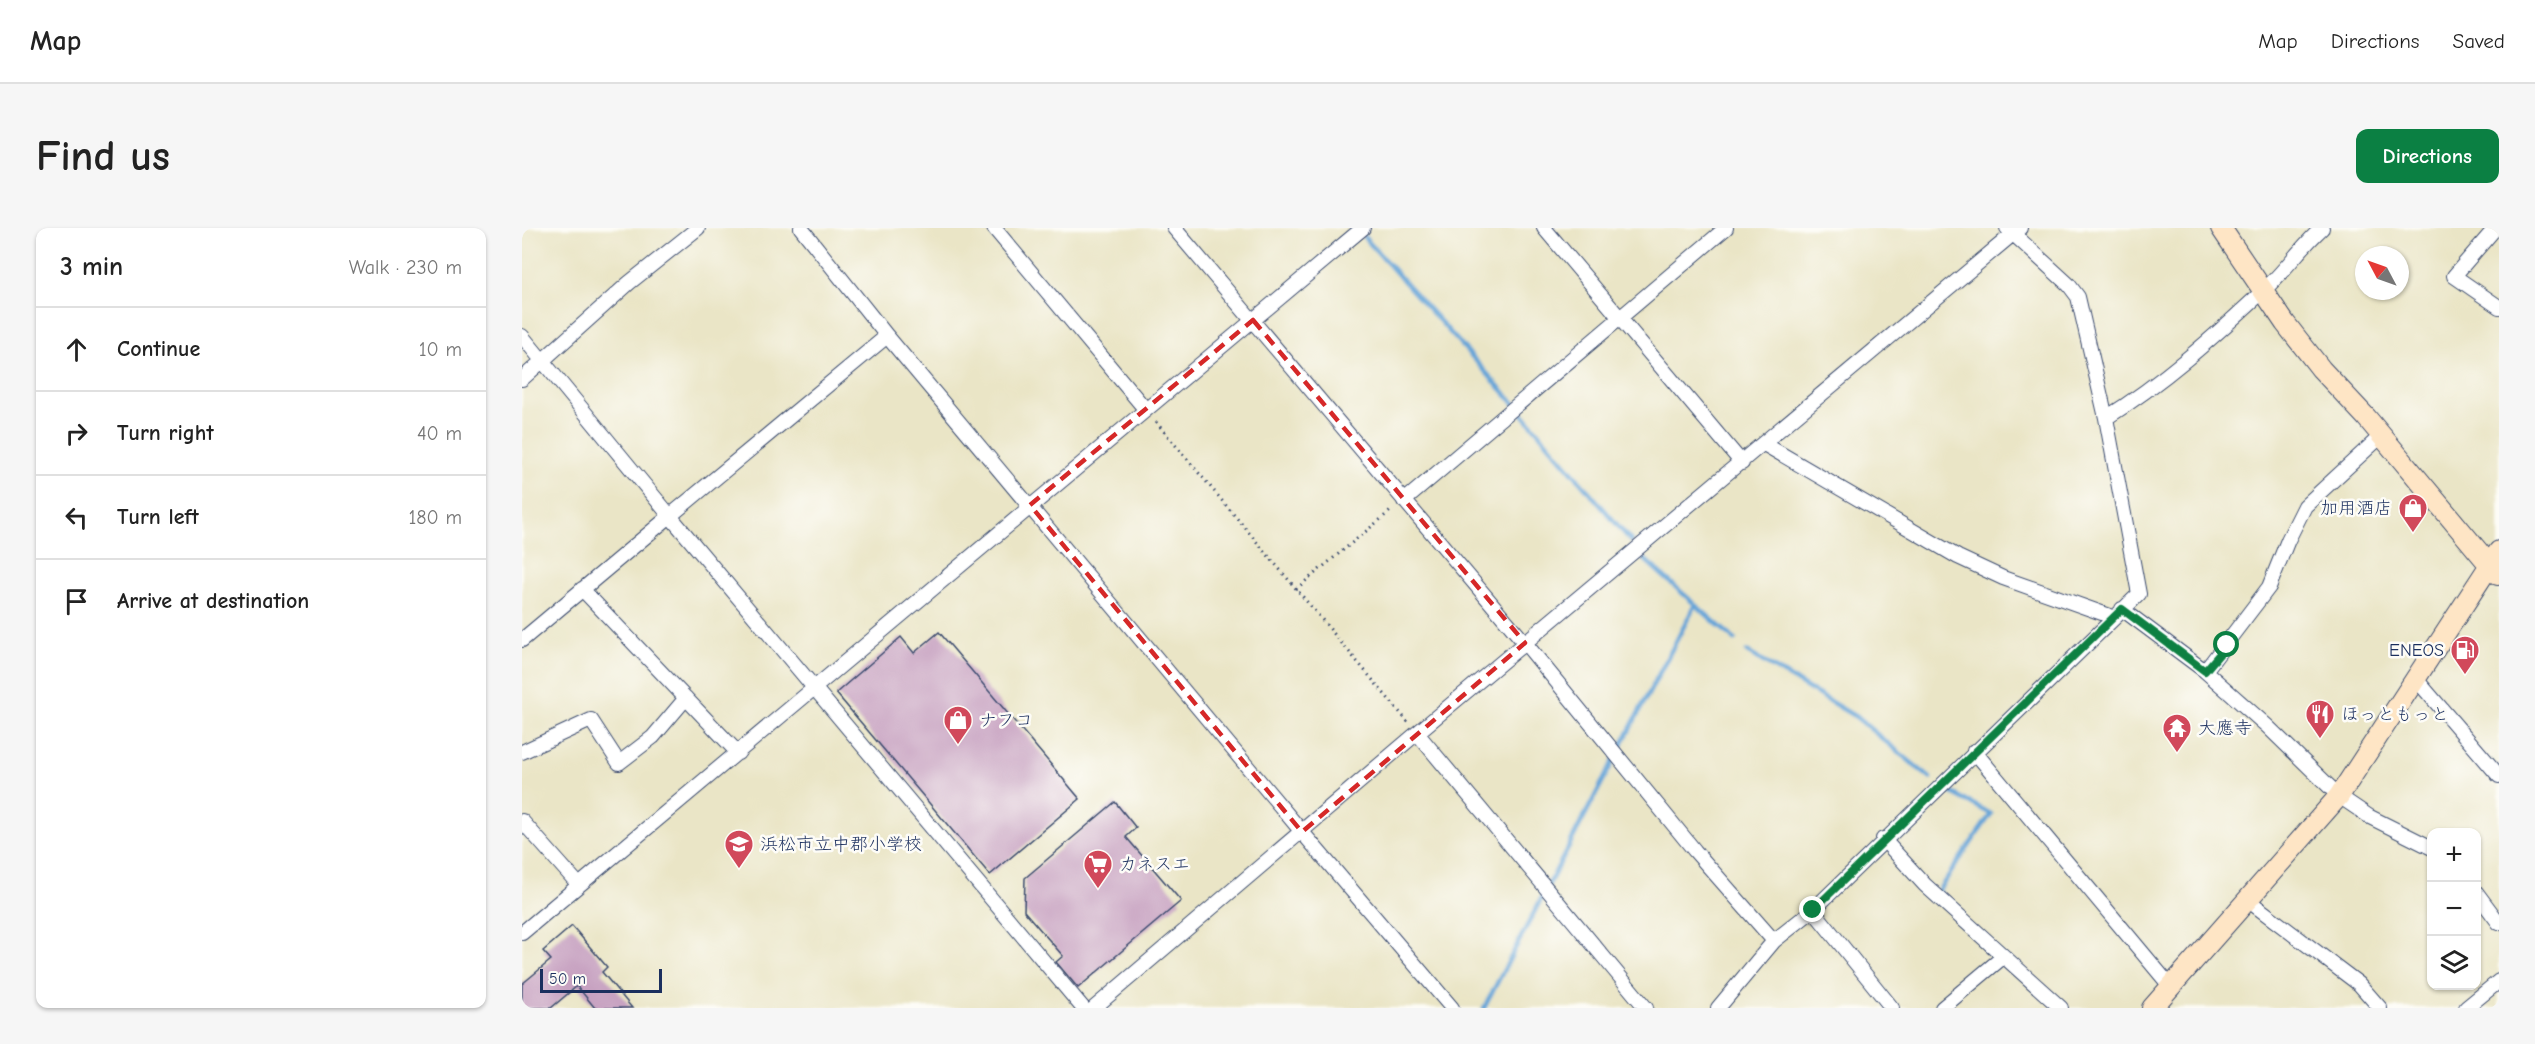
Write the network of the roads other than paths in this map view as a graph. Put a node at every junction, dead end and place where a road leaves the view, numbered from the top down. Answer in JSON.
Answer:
{"nodes":[{"id":1,"x":698,"y":228,"type":"edge"},
{"id":2,"x":801,"y":228,"type":"edge"},
{"id":3,"x":994,"y":228,"type":"edge"},
{"id":4,"x":1174,"y":228,"type":"edge"},
{"id":5,"x":1363,"y":228,"type":"edge"},
{"id":6,"x":1544,"y":228,"type":"edge"},
{"id":7,"x":1726,"y":228,"type":"edge"},
{"id":8,"x":2221,"y":228,"type":"edge"},
{"id":9,"x":2322,"y":228,"type":"edge"},
{"id":10,"x":2013,"y":230,"type":"edge"},
{"id":11,"x":2492,"y":232,"type":"edge"},
{"id":12,"x":2265,"y":290,"type":"junction"},
{"id":13,"x":2499,"y":307,"type":"edge"},
{"id":14,"x":1618,"y":318,"type":"junction"},
{"id":15,"x":1253,"y":320,"type":"junction"},
{"id":16,"x":522,"y":336,"type":"edge"},
{"id":17,"x":887,"y":336,"type":"junction"},
{"id":18,"x":541,"y":361,"type":"junction"},
{"id":19,"x":522,"y":379,"type":"edge"},
{"id":20,"x":1146,"y":410,"type":"junction"},
{"id":21,"x":2106,"y":418,"type":"junction"},
{"id":22,"x":2381,"y":436,"type":"junction"},
{"id":23,"x":1764,"y":444,"type":"junction"},
{"id":24,"x":1742,"y":463,"type":"junction"},
{"id":25,"x":1404,"y":501,"type":"junction"},
{"id":26,"x":1030,"y":505,"type":"junction"},
{"id":27,"x":670,"y":516,"type":"junction"},
{"id":28,"x":2496,"y":564,"type":"edge"},
{"id":29,"x":582,"y":590,"type":"junction"},
{"id":30,"x":2118,"y":613,"type":"junction"},
{"id":31,"x":522,"y":640,"type":"edge"},
{"id":32,"x":1525,"y":643,"type":"junction"},
{"id":33,"x":2205,"y":671,"type":"junction"},
{"id":34,"x":2416,"y":679,"type":"junction"},
{"id":35,"x":815,"y":689,"type":"junction"},
{"id":36,"x":686,"y":698,"type":"junction"},
{"id":37,"x":1417,"y":733,"type":"junction"},
{"id":38,"x":1974,"y":751,"type":"junction"},
{"id":39,"x":522,"y":752,"type":"edge"},
{"id":40,"x":738,"y":753,"type":"junction"},
{"id":41,"x":2499,"y":776,"type":"edge"},
{"id":42,"x":2339,"y":796,"type":"junction"},
{"id":43,"x":522,"y":821,"type":"edge"},
{"id":44,"x":1302,"y":832,"type":"junction"},
{"id":45,"x":1883,"y":839,"type":"junction"},
{"id":46,"x":2427,"y":846,"type":"edge"},
{"id":47,"x":579,"y":885,"type":"junction"},
{"id":48,"x":2481,"y":899,"type":"edge"},
{"id":49,"x":2249,"y":901,"type":"junction"},
{"id":50,"x":1813,"y":910,"type":"junction"},
{"id":51,"x":2499,"y":923,"type":"edge"},
{"id":52,"x":522,"y":933,"type":"edge"},
{"id":53,"x":1774,"y":941,"type":"junction"},
{"id":54,"x":2003,"y":957,"type":"junction"},
{"id":55,"x":2499,"y":981,"type":"edge"},
{"id":56,"x":2171,"y":987,"type":"junction"},
{"id":57,"x":1083,"y":1008,"type":"edge"},
{"id":58,"x":1094,"y":1008,"type":"edge"},
{"id":59,"x":1452,"y":1008,"type":"edge"},
{"id":60,"x":1646,"y":1008,"type":"edge"},
{"id":61,"x":1718,"y":1008,"type":"edge"},
{"id":62,"x":1892,"y":1008,"type":"edge"},
{"id":63,"x":1942,"y":1008,"type":"edge"},
{"id":64,"x":2061,"y":1008,"type":"edge"},
{"id":65,"x":2152,"y":1008,"type":"edge"},
{"id":66,"x":2380,"y":1008,"type":"edge"},
{"id":67,"x":2466,"y":1008,"type":"edge"}],
"edges":[{"from":1,"to":18,"type":"street"},
{"from":2,"to":17,"type":"street"},
{"from":3,"to":20,"type":"street"},
{"from":4,"to":15,"type":"street"},
{"from":5,"to":15,"type":"street"},
{"from":6,"to":14,"type":"street"},
{"from":7,"to":14,"type":"street"},
{"from":8,"to":12,"type":"street"},
{"from":9,"to":12,"type":"street"},
{"from":10,"to":21,"type":"street"},
{"from":10,"to":23,"type":"street"},
{"from":11,"to":13,"type":"street"},
{"from":12,"to":21,"type":"street"},
{"from":12,"to":22,"type":"street"},
{"from":14,"to":24,"type":"street"},
{"from":14,"to":25,"type":"street"},
{"from":15,"to":20,"type":"street"},
{"from":15,"to":25,"type":"street"},
{"from":16,"to":18,"type":"street"},
{"from":17,"to":26,"type":"street"},
{"from":17,"to":27,"type":"street"},
{"from":18,"to":19,"type":"street"},
{"from":18,"to":27,"type":"street"},
{"from":20,"to":26,"type":"street"},
{"from":21,"to":30,"type":"street"},
{"from":22,"to":28,"type":"street"},
{"from":22,"to":33,"type":"street"},
{"from":23,"to":24,"type":"street"},
{"from":23,"to":30,"type":"street"},
{"from":24,"to":32,"type":"street"},
{"from":25,"to":32,"type":"street"},
{"from":26,"to":35,"type":"street"},
{"from":26,"to":44,"type":"street"},
{"from":27,"to":29,"type":"street"},
{"from":27,"to":35,"type":"street"},
{"from":28,"to":34,"type":"street"},
{"from":29,"to":31,"type":"street"},
{"from":29,"to":36,"type":"street"},
{"from":30,"to":33,"type":"street"},
{"from":30,"to":38,"type":"street"},
{"from":32,"to":37,"type":"street"},
{"from":32,"to":53,"type":"street"},
{"from":33,"to":42,"type":"street"},
{"from":34,"to":41,"type":"street"},
{"from":34,"to":42,"type":"street"},
{"from":35,"to":40,"type":"street"},
{"from":35,"to":57,"type":"street"},
{"from":36,"to":39,"type":"street"},
{"from":36,"to":40,"type":"street"},
{"from":37,"to":44,"type":"street"},
{"from":37,"to":60,"type":"street"},
{"from":38,"to":45,"type":"street"},
{"from":38,"to":56,"type":"street"},
{"from":40,"to":47,"type":"street"},
{"from":42,"to":46,"type":"street"},
{"from":42,"to":49,"type":"street"},
{"from":43,"to":47,"type":"street"},
{"from":44,"to":58,"type":"street"},
{"from":44,"to":59,"type":"street"},
{"from":45,"to":50,"type":"street"},
{"from":45,"to":54,"type":"street"},
{"from":47,"to":52,"type":"street"},
{"from":48,"to":51,"type":"street"},
{"from":49,"to":56,"type":"street"},
{"from":49,"to":66,"type":"street"},
{"from":50,"to":53,"type":"street"},
{"from":50,"to":62,"type":"street"},
{"from":53,"to":61,"type":"street"},
{"from":54,"to":63,"type":"street"},
{"from":54,"to":64,"type":"street"},
{"from":55,"to":67,"type":"street"},
{"from":56,"to":65,"type":"street"}]}
